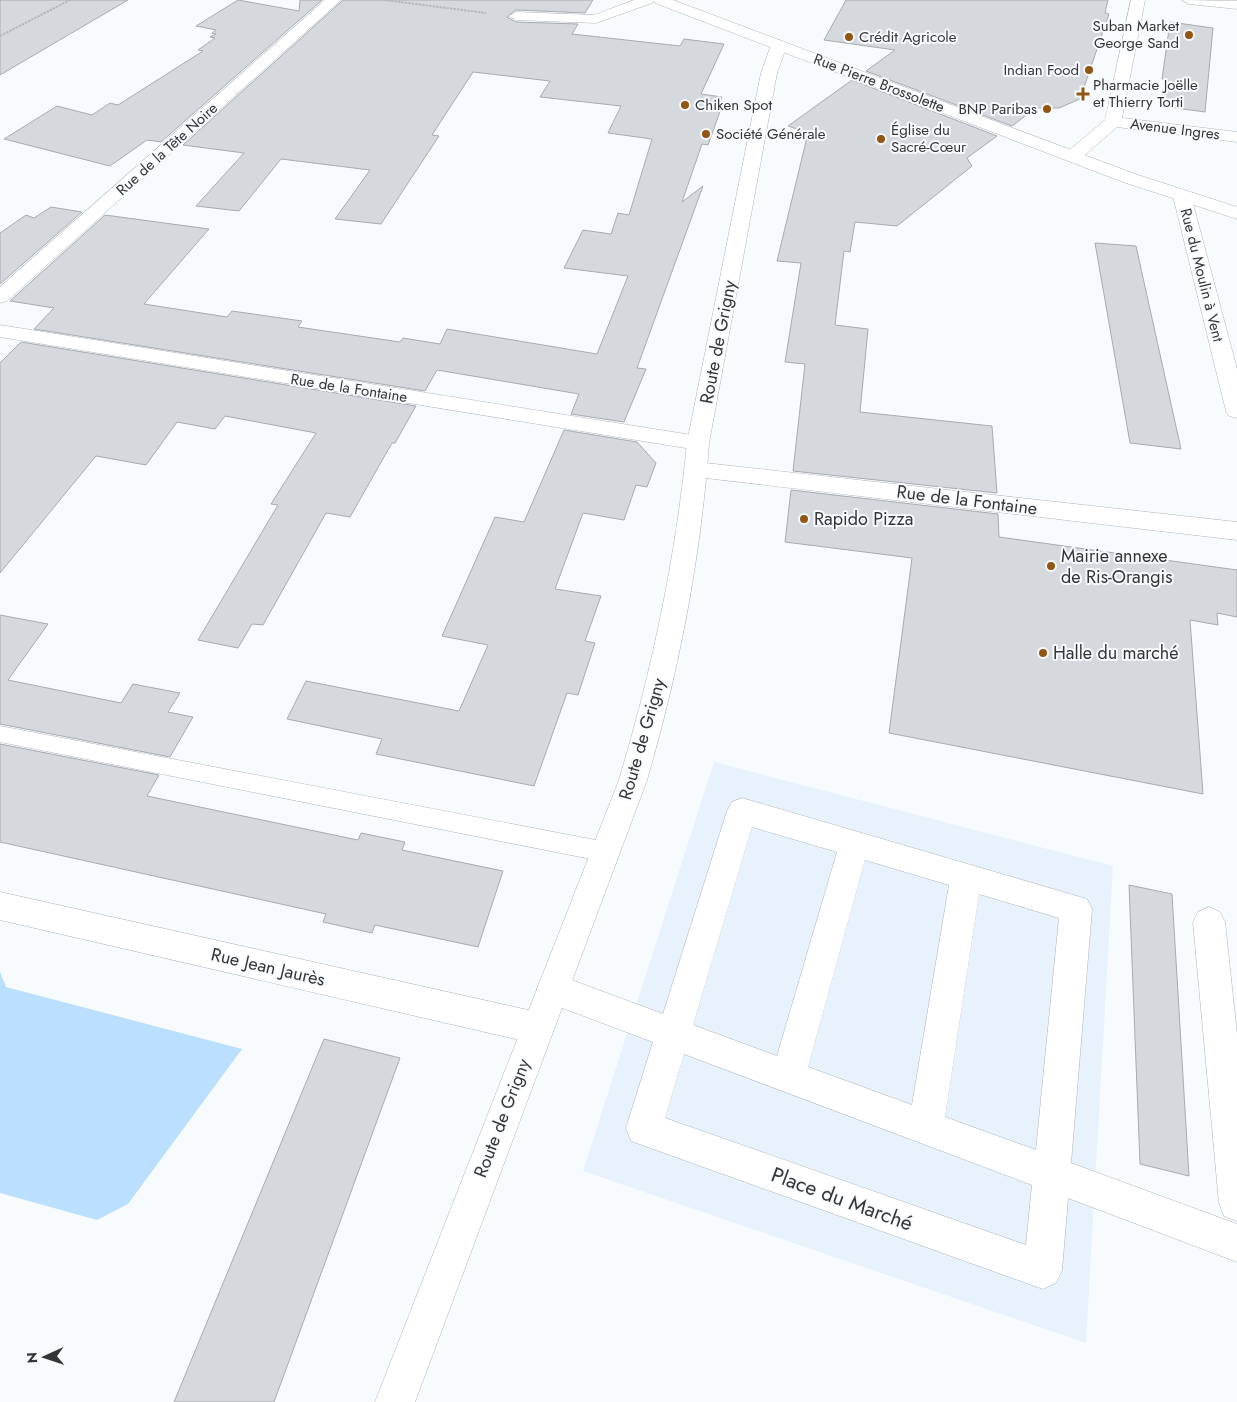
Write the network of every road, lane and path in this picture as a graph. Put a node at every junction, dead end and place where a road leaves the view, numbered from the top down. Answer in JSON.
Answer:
{"nodes":[{"id":1,"x":70,"y":0,"type":"edge"},
{"id":2,"x":334,"y":0,"type":"edge"},
{"id":3,"x":384,"y":0,"type":"edge"},
{"id":4,"x":647,"y":0,"type":"edge"},
{"id":5,"x":660,"y":0,"type":"edge"},
{"id":6,"x":1138,"y":0,"type":"edge"},
{"id":7,"x":1189,"y":0,"type":"edge"},
{"id":8,"x":1237,"y":5,"type":"edge"},
{"id":9,"x":516,"y":16,"type":"joint"},
{"id":10,"x":0,"y":36,"type":"edge"},
{"id":11,"x":779,"y":45,"type":"junction"},
{"id":12,"x":1113,"y":122,"type":"junction"},
{"id":13,"x":1237,"y":137,"type":"edge"},
{"id":14,"x":1073,"y":156,"type":"junction"},
{"id":15,"x":1182,"y":196,"type":"junction"},
{"id":16,"x":1237,"y":213,"type":"edge"},
{"id":17,"x":1237,"y":221,"type":"edge"},
{"id":18,"x":0,"y":297,"type":"edge"},
{"id":19,"x":0,"y":331,"type":"edge"},
{"id":20,"x":1237,"y":411,"type":"edge"},
{"id":21,"x":697,"y":457,"type":"junction"},
{"id":22,"x":1237,"y":531,"type":"edge"},
{"id":23,"x":0,"y":734,"type":"edge"},
{"id":24,"x":854,"y":844,"type":"junction"},
{"id":25,"x":606,"y":852,"type":"junction"},
{"id":26,"x":966,"y":877,"type":"junction"},
{"id":27,"x":0,"y":906,"type":"edge"},
{"id":28,"x":1209,"y":922,"type":"dead end"},
{"id":29,"x":553,"y":989,"type":"junction"},
{"id":30,"x":537,"y":1028,"type":"junction"},
{"id":31,"x":674,"y":1033,"type":"junction"},
{"id":32,"x":789,"y":1075,"type":"junction"},
{"id":33,"x":926,"y":1127,"type":"junction"},
{"id":34,"x":1052,"y":1174,"type":"junction"},
{"id":35,"x":1237,"y":1203,"type":"edge"},
{"id":36,"x":1237,"y":1243,"type":"edge"},
{"id":37,"x":395,"y":1402,"type":"edge"}],
"edges":[{"from":1,"to":10,"type":"path"},
{"from":2,"to":18,"type":"street","name":"Rue de la Tête Noire"},
{"from":3,"to":9,"type":"path"},
{"from":4,"to":9,"type":"street"},
{"from":5,"to":11,"type":"street","name":"Rue Pierre Brossolette"},
{"from":6,"to":12,"type":"street"},
{"from":7,"to":8,"type":"street"},
{"from":11,"to":14,"type":"street","name":"Rue Pierre Brossolette"},
{"from":11,"to":21,"type":"street","name":"Route de Grigny"},
{"from":12,"to":13,"type":"street","name":"Avenue Ingres"},
{"from":12,"to":14,"type":"street"},
{"from":14,"to":15,"type":"street","name":"Rue Pierre Brossolette"},
{"from":15,"to":16,"type":"street","name":"Rue Pierre Brossolette"},
{"from":15,"to":17,"type":"street","name":"Rue Pierre Brossolette"},
{"from":15,"to":20,"type":"street","name":"Rue du Moulin à Vent"},
{"from":19,"to":21,"type":"street","name":"Rue de la Fontaine"},
{"from":21,"to":22,"type":"street","name":"Rue de la Fontaine"},
{"from":21,"to":25,"type":"street","name":"Route de Grigny"},
{"from":23,"to":25,"type":"lane"},
{"from":24,"to":26,"type":"street","name":"Place du Marché"},
{"from":24,"to":31,"type":"street","name":"Place du Marché"},
{"from":24,"to":32,"type":"street"},
{"from":25,"to":29,"type":"street","name":"Route de Grigny"},
{"from":26,"to":33,"type":"street"},
{"from":26,"to":34,"type":"street","name":"Place du Marché"},
{"from":27,"to":30,"type":"street","name":"Rue Jean Jaurès"},
{"from":28,"to":35,"type":"street"},
{"from":29,"to":30,"type":"street","name":"Route de Grigny"},
{"from":29,"to":31,"type":"street"},
{"from":30,"to":37,"type":"street","name":"Route de Grigny"},
{"from":31,"to":32,"type":"street"},
{"from":31,"to":34,"type":"street","name":"Place du Marché"},
{"from":32,"to":33,"type":"street"},
{"from":33,"to":34,"type":"street"},
{"from":34,"to":36,"type":"street"}]}
